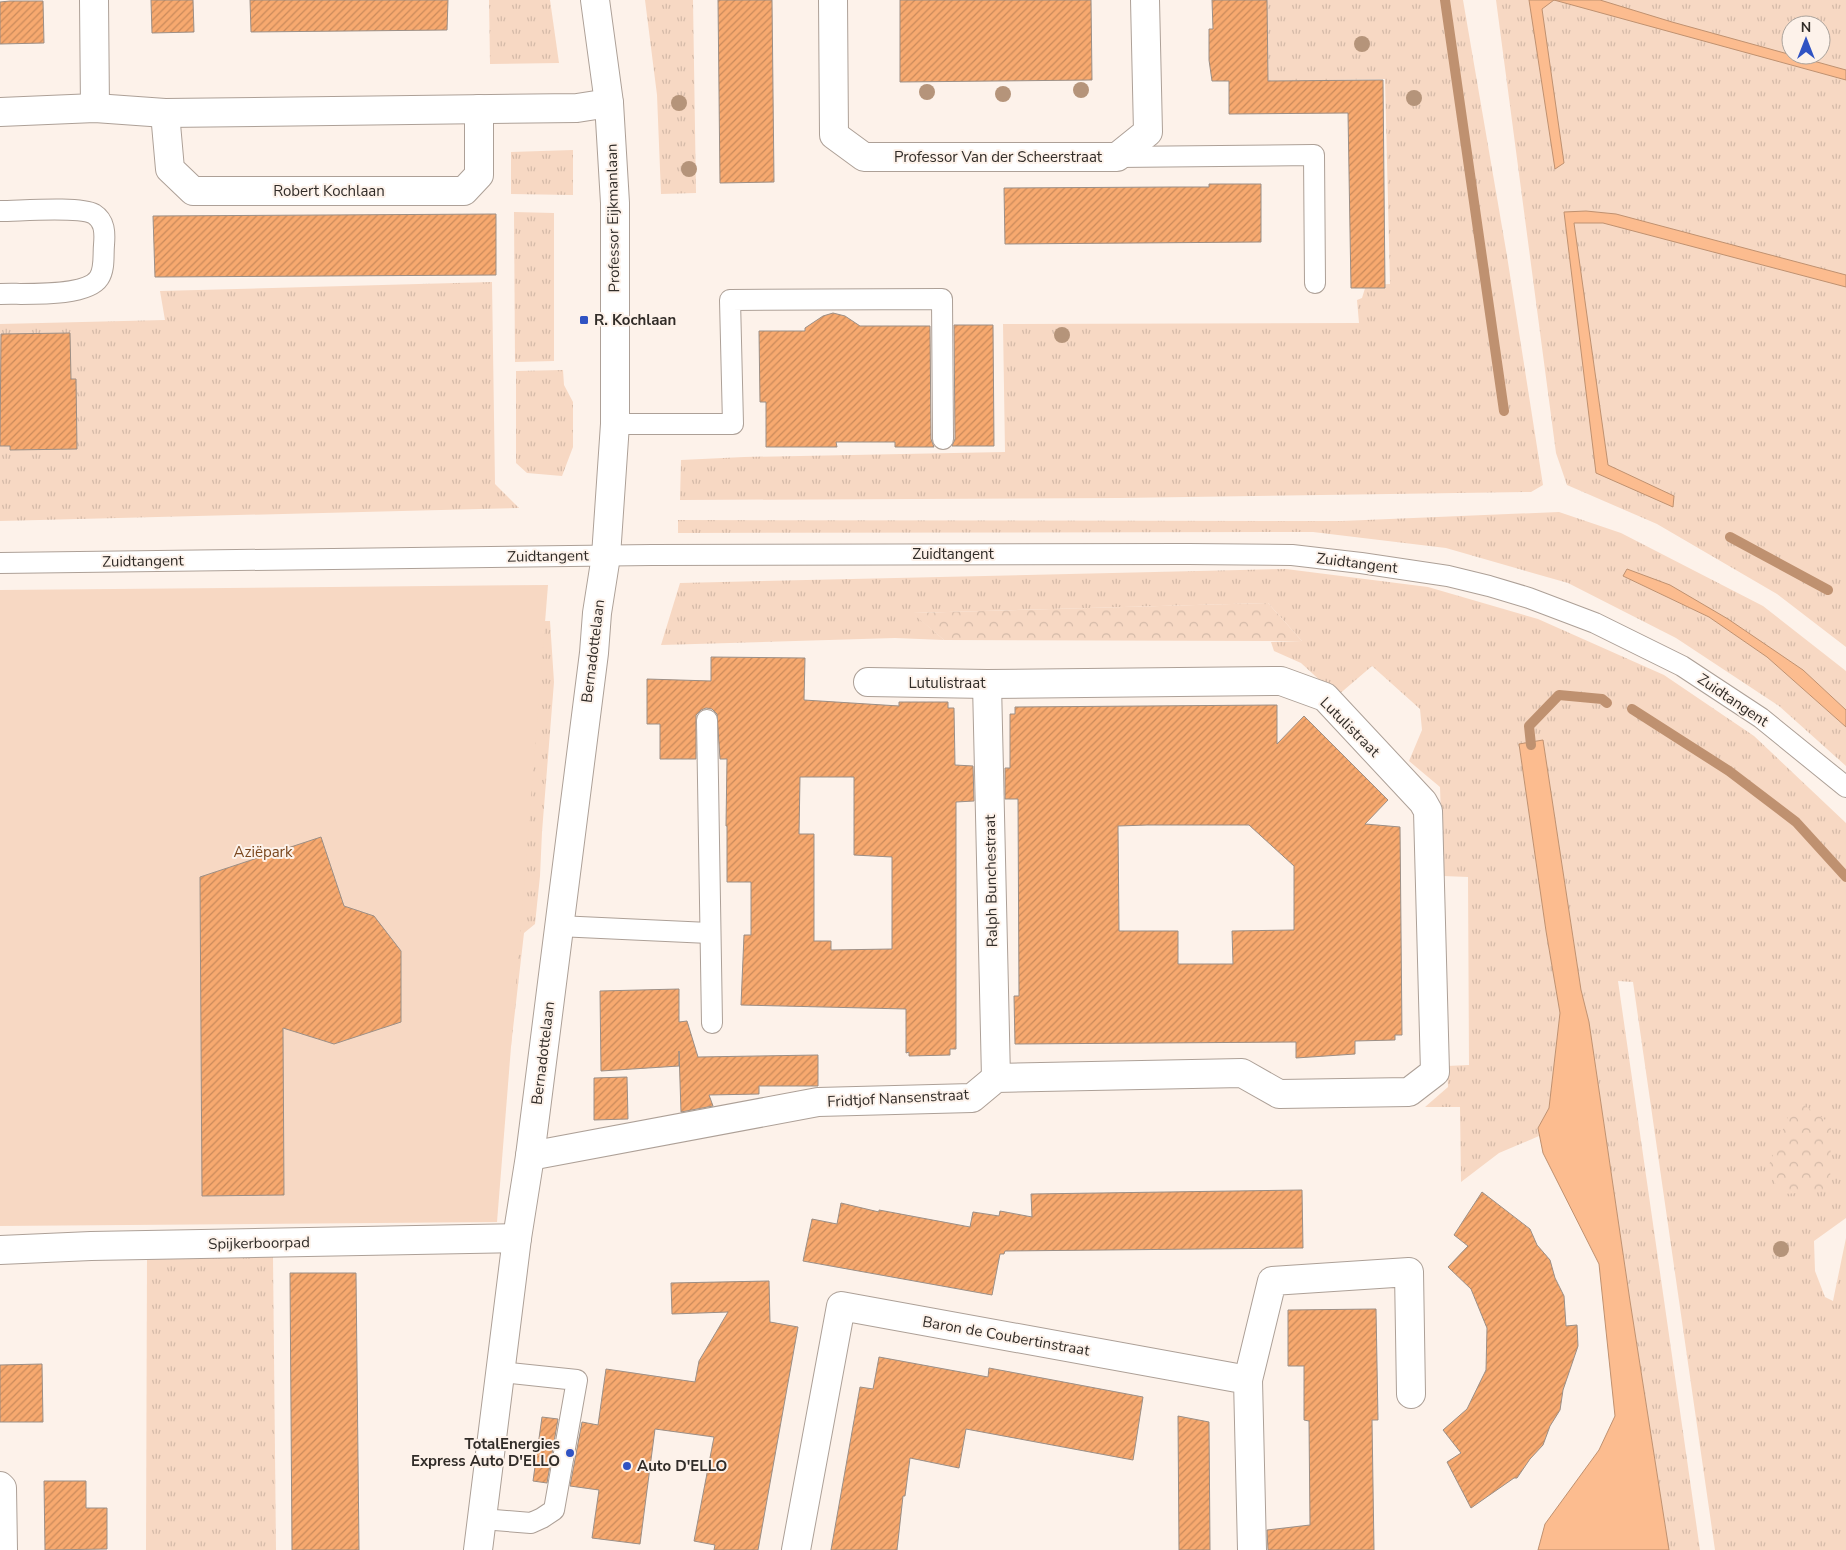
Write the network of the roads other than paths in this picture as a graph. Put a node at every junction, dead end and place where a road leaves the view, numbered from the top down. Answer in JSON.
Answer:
{"nodes":[{"id":1,"x":94,"y":0,"type":"edge"},
{"id":2,"x":595,"y":0,"type":"edge"},
{"id":3,"x":833,"y":0,"type":"edge"},
{"id":4,"x":1146,"y":0,"type":"edge"},
{"id":5,"x":609,"y":103,"type":"junction"},
{"id":6,"x":95,"y":108,"type":"junction"},
{"id":7,"x":479,"y":109,"type":"junction"},
{"id":8,"x":0,"y":112,"type":"edge"},
{"id":9,"x":165,"y":113,"type":"junction"},
{"id":10,"x":1117,"y":157,"type":"junction"},
{"id":11,"x":0,"y":211,"type":"edge"},
{"id":12,"x":1315,"y":284,"type":"dead end"},
{"id":13,"x":0,"y":294,"type":"edge"},
{"id":14,"x":615,"y":424,"type":"junction"},
{"id":15,"x":943,"y":439,"type":"dead end"},
{"id":16,"x":606,"y":556,"type":"junction"},
{"id":17,"x":0,"y":562,"type":"edge"},
{"id":18,"x":868,"y":682,"type":"dead end"},
{"id":19,"x":987,"y":684,"type":"junction"},
{"id":20,"x":707,"y":720,"type":"dead end"},
{"id":21,"x":1846,"y":787,"type":"edge"},
{"id":22,"x":558,"y":926,"type":"junction"},
{"id":23,"x":709,"y":932,"type":"junction"},
{"id":24,"x":712,"y":1023,"type":"dead end"},
{"id":25,"x":996,"y":1078,"type":"junction"},
{"id":26,"x":530,"y":1156,"type":"junction"},
{"id":27,"x":518,"y":1238,"type":"junction"},
{"id":28,"x":0,"y":1250,"type":"edge"},
{"id":29,"x":501,"y":1372,"type":"junction"},
{"id":30,"x":1248,"y":1380,"type":"junction"},
{"id":31,"x":1411,"y":1394,"type":"dead end"},
{"id":32,"x":1,"y":1487,"type":"edge"},
{"id":33,"x":482,"y":1519,"type":"junction"},
{"id":34,"x":3,"y":1550,"type":"edge"},
{"id":35,"x":478,"y":1550,"type":"edge"},
{"id":36,"x":796,"y":1550,"type":"edge"},
{"id":37,"x":1252,"y":1550,"type":"edge"}],
"edges":[{"from":1,"to":6,"type":"street"},
{"from":2,"to":5,"type":"street","name":"Professor Eijkmanlaan"},
{"from":3,"to":10,"type":"street","name":"Professor Van der Scheerstraat"},
{"from":4,"to":10,"type":"street","name":"Professor Van der Scheerstraat"},
{"from":5,"to":7,"type":"street"},
{"from":5,"to":14,"type":"street","name":"Professor Eijkmanlaan"},
{"from":6,"to":8,"type":"street"},
{"from":6,"to":9,"type":"street"},
{"from":7,"to":9,"type":"street"},
{"from":7,"to":9,"type":"street","name":"Robert Kochlaan"},
{"from":10,"to":12,"type":"lane"},
{"from":11,"to":13,"type":"lane"},
{"from":14,"to":15,"type":"lane"},
{"from":14,"to":16,"type":"street","name":"Professor Eijkmanlaan"},
{"from":16,"to":17,"type":"lane","name":"Zuidtangent"},
{"from":16,"to":21,"type":"lane","name":"Zuidtangent"},
{"from":16,"to":22,"type":"street","name":"Bernadottelaan"},
{"from":18,"to":19,"type":"street","name":"Lutulistraat"},
{"from":19,"to":25,"type":"street","name":"Ralph Bunchestraat"},
{"from":19,"to":25,"type":"street","name":"Lutulistraat"},
{"from":20,"to":23,"type":"lane"},
{"from":22,"to":23,"type":"lane"},
{"from":22,"to":26,"type":"street","name":"Bernadottelaan"},
{"from":23,"to":24,"type":"lane"},
{"from":25,"to":26,"type":"street","name":"Fridtjof Nansenstraat"},
{"from":26,"to":27,"type":"street","name":"Bernadottelaan"},
{"from":27,"to":28,"type":"street","name":"Spijkerboorpad"},
{"from":27,"to":29,"type":"street","name":"Bernadottelaan"},
{"from":29,"to":33,"type":"street","name":"Bernadottelaan"},
{"from":29,"to":33,"type":"lane"},
{"from":30,"to":31,"type":"street"},
{"from":30,"to":36,"type":"street","name":"Baron de Coubertinstraat"},
{"from":30,"to":37,"type":"street"},
{"from":32,"to":34,"type":"street"},
{"from":33,"to":35,"type":"street","name":"Bernadottelaan"}]}
